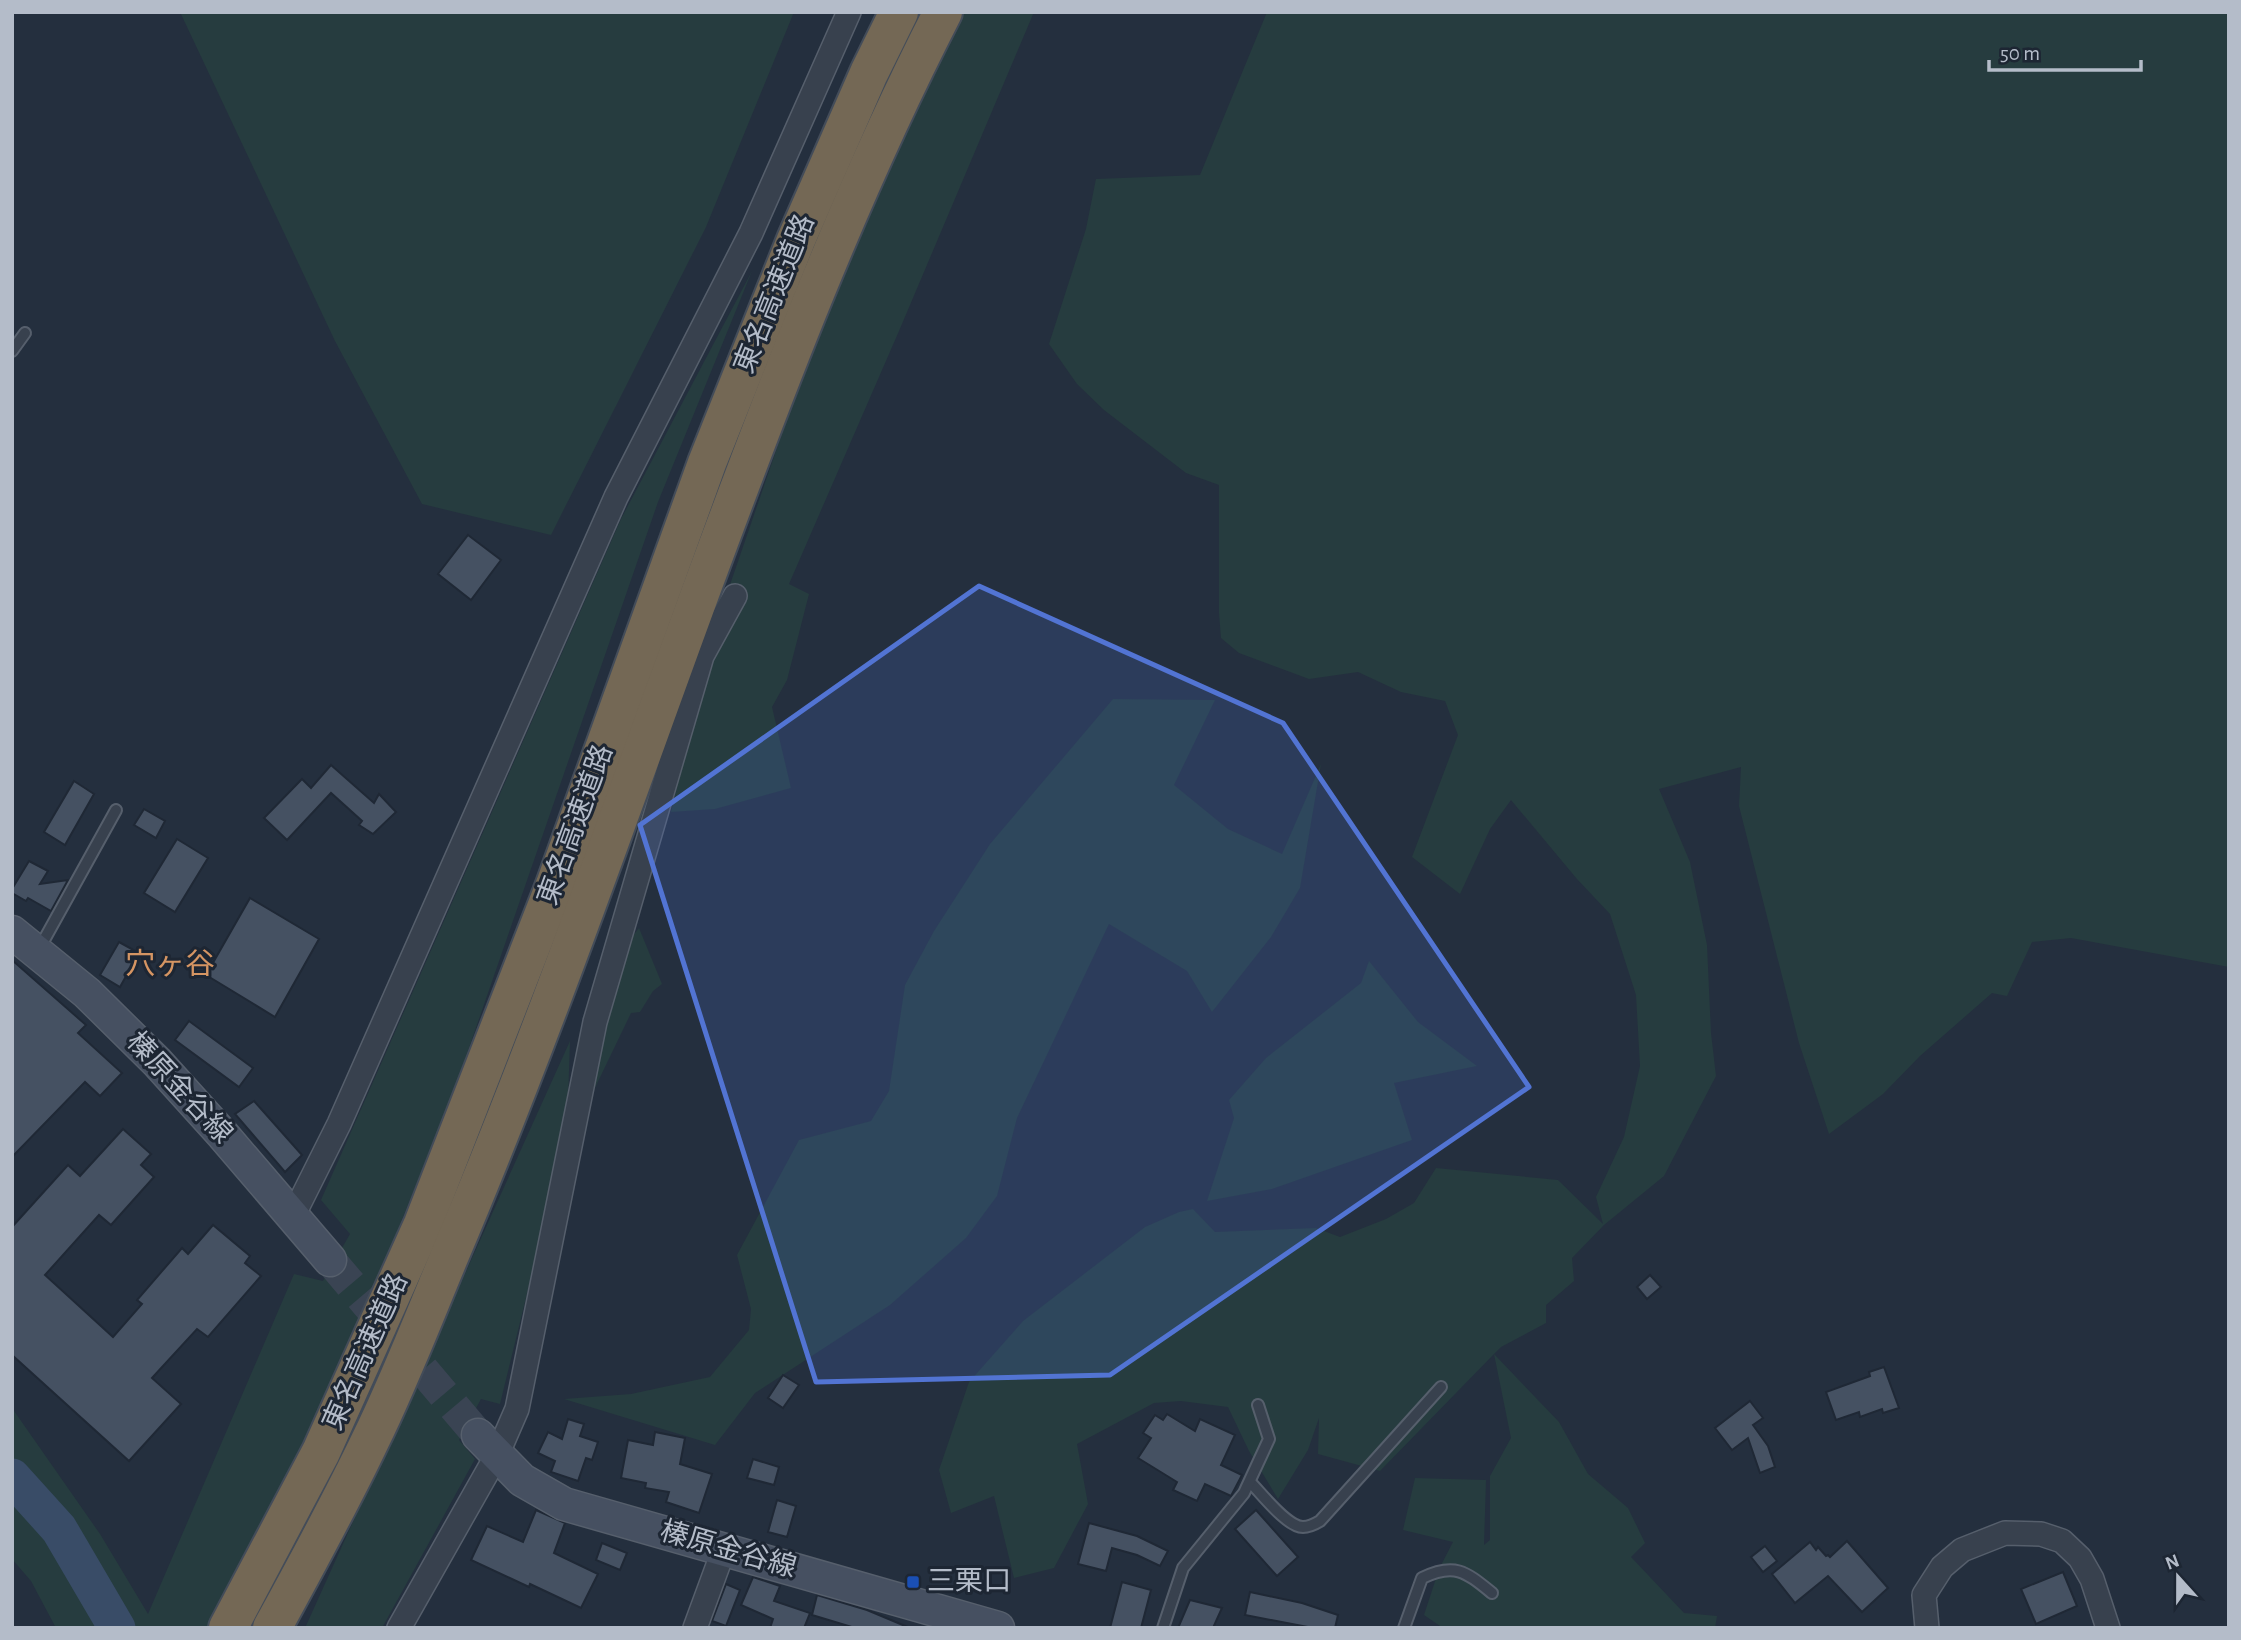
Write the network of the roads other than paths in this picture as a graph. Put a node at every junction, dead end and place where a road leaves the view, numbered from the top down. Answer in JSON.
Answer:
{"nodes":[{"id":1,"x":849,"y":12,"type":"edge"},
{"id":2,"x":899,"y":12,"type":"edge"},
{"id":3,"x":943,"y":12,"type":"edge"},
{"id":4,"x":24,"y":332,"type":"dead end"},
{"id":5,"x":12,"y":351,"type":"edge"},
{"id":6,"x":735,"y":596,"type":"dead end"},
{"id":7,"x":116,"y":810,"type":"dead end"},
{"id":8,"x":12,"y":932,"type":"edge"},
{"id":9,"x":37,"y":952,"type":"junction"},
{"id":10,"x":293,"y":1216,"type":"junction"},
{"id":11,"x":330,"y":1260,"type":"tunnel mouth"},
{"id":12,"x":1441,"y":1387,"type":"dead end"},
{"id":13,"x":1258,"y":1405,"type":"dead end"},
{"id":14,"x":487,"y":1445,"type":"junction"},
{"id":15,"x":1250,"y":1482,"type":"junction"},
{"id":16,"x":724,"y":1549,"type":"junction"},
{"id":17,"x":1492,"y":1593,"type":"dead end"},
{"id":18,"x":229,"y":1627,"type":"edge"},
{"id":19,"x":1926,"y":1627,"type":"edge"},
{"id":20,"x":272,"y":1628,"type":"edge"},
{"id":21,"x":399,"y":1628,"type":"edge"},
{"id":22,"x":695,"y":1628,"type":"edge"},
{"id":23,"x":999,"y":1628,"type":"edge"},
{"id":24,"x":1163,"y":1628,"type":"edge"},
{"id":25,"x":1404,"y":1628,"type":"edge"},
{"id":26,"x":2108,"y":1628,"type":"edge"}],
"edges":[{"from":1,"to":10,"type":"street"},
{"from":2,"to":18,"type":"highway","name":"東名高速道路"},
{"from":3,"to":20,"type":"highway","name":"東名高速道路"},
{"from":4,"to":5,"type":"lane"},
{"from":6,"to":14,"type":"street"},
{"from":7,"to":9,"type":"lane"},
{"from":8,"to":9,"type":"main road","name":"榛原金谷線"},
{"from":9,"to":10,"type":"main road","name":"榛原金谷線"},
{"from":10,"to":11,"type":"main road","name":"榛原金谷線"},
{"from":12,"to":15,"type":"lane"},
{"from":13,"to":15,"type":"lane"},
{"from":14,"to":16,"type":"main road","name":"榛原金谷線"},
{"from":14,"to":21,"type":"street"},
{"from":15,"to":24,"type":"lane"},
{"from":16,"to":22,"type":"street"},
{"from":16,"to":23,"type":"main road","name":"榛原金谷線"},
{"from":17,"to":25,"type":"lane"},
{"from":19,"to":26,"type":"street"}]}
